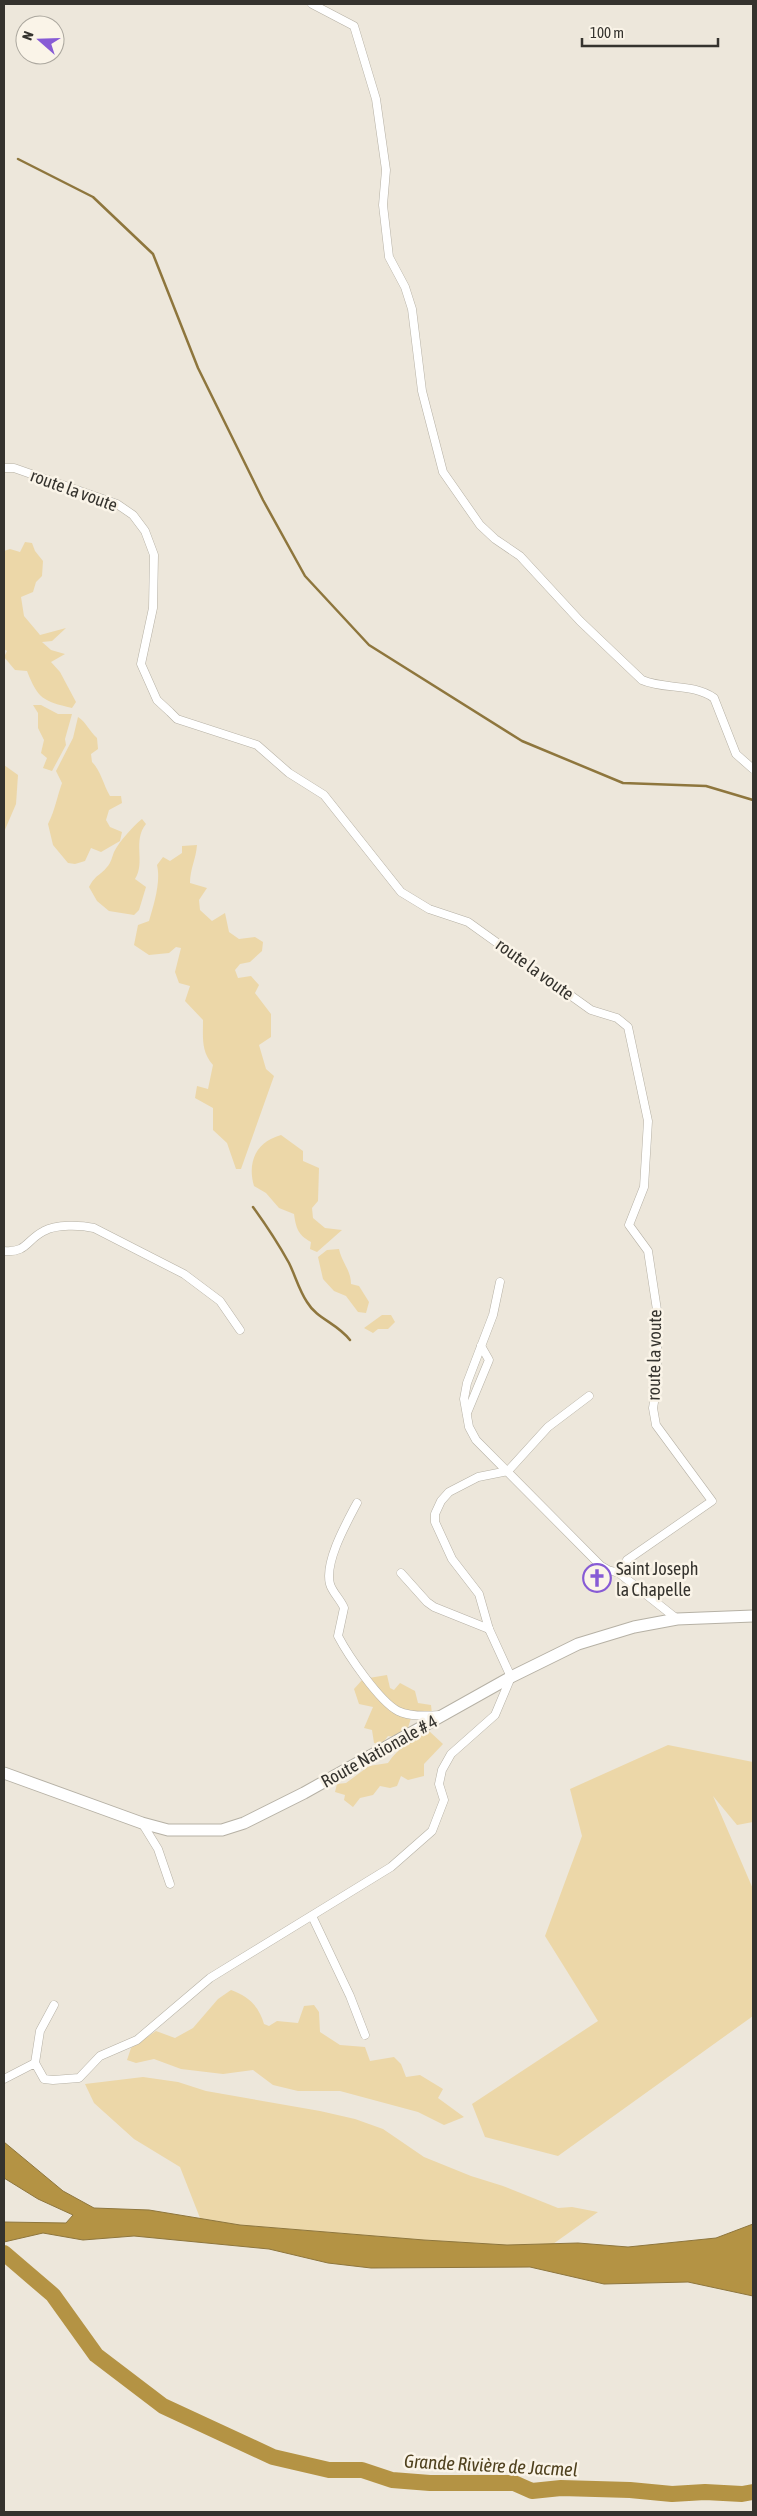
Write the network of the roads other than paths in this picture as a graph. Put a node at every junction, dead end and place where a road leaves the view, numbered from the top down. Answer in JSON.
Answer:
{"nodes":[{"id":1,"x":312,"y":4,"type":"edge"},
{"id":2,"x":4,"y":468,"type":"edge"},
{"id":3,"x":753,"y":768,"type":"edge"},
{"id":4,"x":4,"y":1251,"type":"edge"},
{"id":5,"x":500,"y":1282,"type":"dead end"},
{"id":6,"x":240,"y":1330,"type":"dead end"},
{"id":7,"x":481,"y":1346,"type":"junction"},
{"id":8,"x":588,"y":1396,"type":"dead end"},
{"id":9,"x":466,"y":1413,"type":"junction"},
{"id":10,"x":508,"y":1471,"type":"junction"},
{"id":11,"x":358,"y":1502,"type":"dead end"},
{"id":12,"x":401,"y":1573,"type":"dead end"},
{"id":13,"x":619,"y":1573,"type":"junction"},
{"id":14,"x":753,"y":1616,"type":"edge"},
{"id":15,"x":677,"y":1619,"type":"junction"},
{"id":16,"x":489,"y":1628,"type":"junction"},
{"id":17,"x":511,"y":1677,"type":"junction"},
{"id":18,"x":444,"y":1715,"type":"junction"},
{"id":19,"x":4,"y":1773,"type":"edge"},
{"id":20,"x":142,"y":1823,"type":"junction"},
{"id":21,"x":170,"y":1884,"type":"dead end"},
{"id":22,"x":312,"y":1916,"type":"junction"},
{"id":23,"x":54,"y":2005,"type":"dead end"},
{"id":24,"x":364,"y":2035,"type":"dead end"},
{"id":25,"x":35,"y":2063,"type":"junction"},
{"id":26,"x":4,"y":2079,"type":"edge"}],
"edges":[{"from":1,"to":3,"type":"street"},
{"from":2,"to":13,"type":"street","name":"route la voute"},
{"from":4,"to":6,"type":"street"},
{"from":5,"to":7,"type":"street"},
{"from":7,"to":9,"type":"street"},
{"from":7,"to":9,"type":"street"},
{"from":8,"to":10,"type":"street"},
{"from":9,"to":10,"type":"street"},
{"from":10,"to":13,"type":"street"},
{"from":10,"to":16,"type":"street"},
{"from":11,"to":18,"type":"street"},
{"from":12,"to":16,"type":"street"},
{"from":13,"to":15,"type":"street"},
{"from":14,"to":15,"type":"main road","name":"Route Nationale # 4"},
{"from":15,"to":17,"type":"main road","name":"Route Nationale # 4"},
{"from":16,"to":17,"type":"street"},
{"from":17,"to":18,"type":"main road","name":"Route Nationale # 4"},
{"from":17,"to":22,"type":"street"},
{"from":18,"to":20,"type":"main road","name":"Route Nationale # 4"},
{"from":19,"to":20,"type":"main road","name":"Route Nationale # 4"},
{"from":20,"to":21,"type":"street"},
{"from":22,"to":24,"type":"street"},
{"from":22,"to":25,"type":"street"},
{"from":23,"to":25,"type":"street"},
{"from":25,"to":26,"type":"street"}]}
